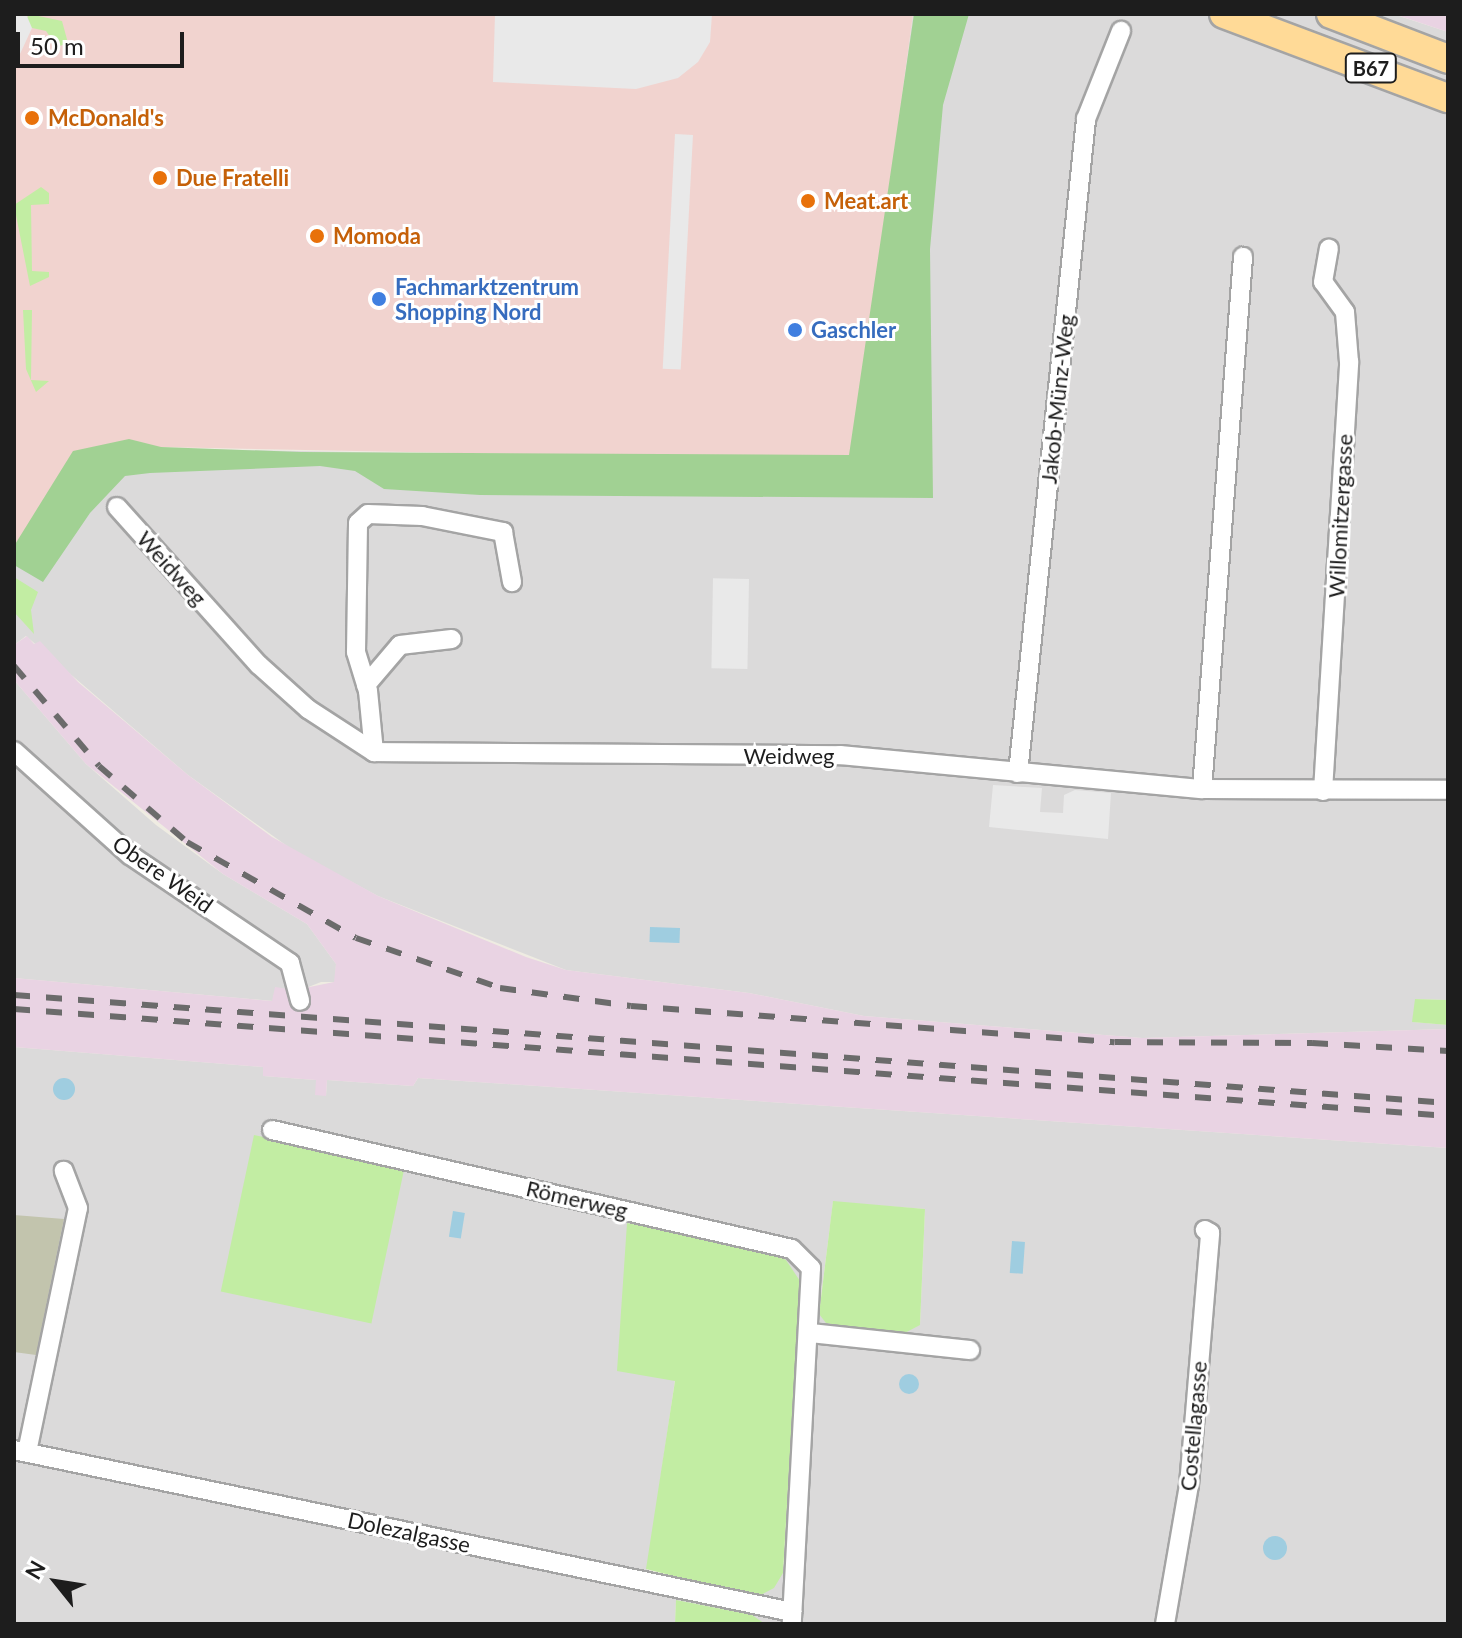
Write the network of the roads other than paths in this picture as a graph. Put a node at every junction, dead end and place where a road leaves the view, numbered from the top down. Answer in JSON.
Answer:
{"nodes":[{"id":1,"x":1224,"y":14,"type":"edge"},
{"id":2,"x":1331,"y":14,"type":"edge"},
{"id":3,"x":1121,"y":31,"type":"dead end"},
{"id":4,"x":1448,"y":59,"type":"edge"},
{"id":5,"x":1448,"y":98,"type":"edge"},
{"id":6,"x":1329,"y":249,"type":"dead end"},
{"id":7,"x":1243,"y":257,"type":"dead end"},
{"id":8,"x":117,"y":507,"type":"dead end"},
{"id":9,"x":512,"y":582,"type":"dead end"},
{"id":10,"x":452,"y":639,"type":"dead end"},
{"id":11,"x":366,"y":685,"type":"junction"},
{"id":12,"x":14,"y":751,"type":"edge"},
{"id":13,"x":374,"y":752,"type":"junction"},
{"id":14,"x":1018,"y":773,"type":"junction"},
{"id":15,"x":1202,"y":789,"type":"junction"},
{"id":16,"x":1448,"y":790,"type":"edge"},
{"id":17,"x":1323,"y":791,"type":"junction"},
{"id":18,"x":300,"y":1001,"type":"dead end"},
{"id":19,"x":272,"y":1130,"type":"dead end"},
{"id":20,"x":64,"y":1171,"type":"dead end"},
{"id":21,"x":1205,"y":1230,"type":"dead end"},
{"id":22,"x":810,"y":1333,"type":"junction"},
{"id":23,"x":970,"y":1350,"type":"dead end"},
{"id":24,"x":20,"y":1451,"type":"edge"},
{"id":25,"x":792,"y":1618,"type":"edge"},
{"id":26,"x":1165,"y":1624,"type":"edge"}],
"edges":[{"from":1,"to":5,"type":"main road","number":"B67"},
{"from":2,"to":4,"type":"main road","number":"B67"},
{"from":3,"to":14,"type":"street","name":"Jakob-Münz-Weg"},
{"from":6,"to":17,"type":"street","name":"Willomitzergasse"},
{"from":7,"to":15,"type":"street"},
{"from":8,"to":13,"type":"street","name":"Weidweg"},
{"from":9,"to":11,"type":"street"},
{"from":10,"to":11,"type":"street"},
{"from":11,"to":13,"type":"street"},
{"from":12,"to":18,"type":"street","name":"Obere Weid"},
{"from":13,"to":14,"type":"street","name":"Weidweg"},
{"from":14,"to":15,"type":"street","name":"Weidweg"},
{"from":15,"to":17,"type":"street","name":"Weidweg"},
{"from":16,"to":17,"type":"street","name":"Weidweg"},
{"from":19,"to":22,"type":"street","name":"Römerweg"},
{"from":20,"to":24,"type":"street","name":"Dolezalgasse"},
{"from":21,"to":26,"type":"street","name":"Costellagasse"},
{"from":22,"to":23,"type":"street"},
{"from":22,"to":25,"type":"street","name":"Römerweg"},
{"from":24,"to":25,"type":"street","name":"Dolezalgasse"}]}
